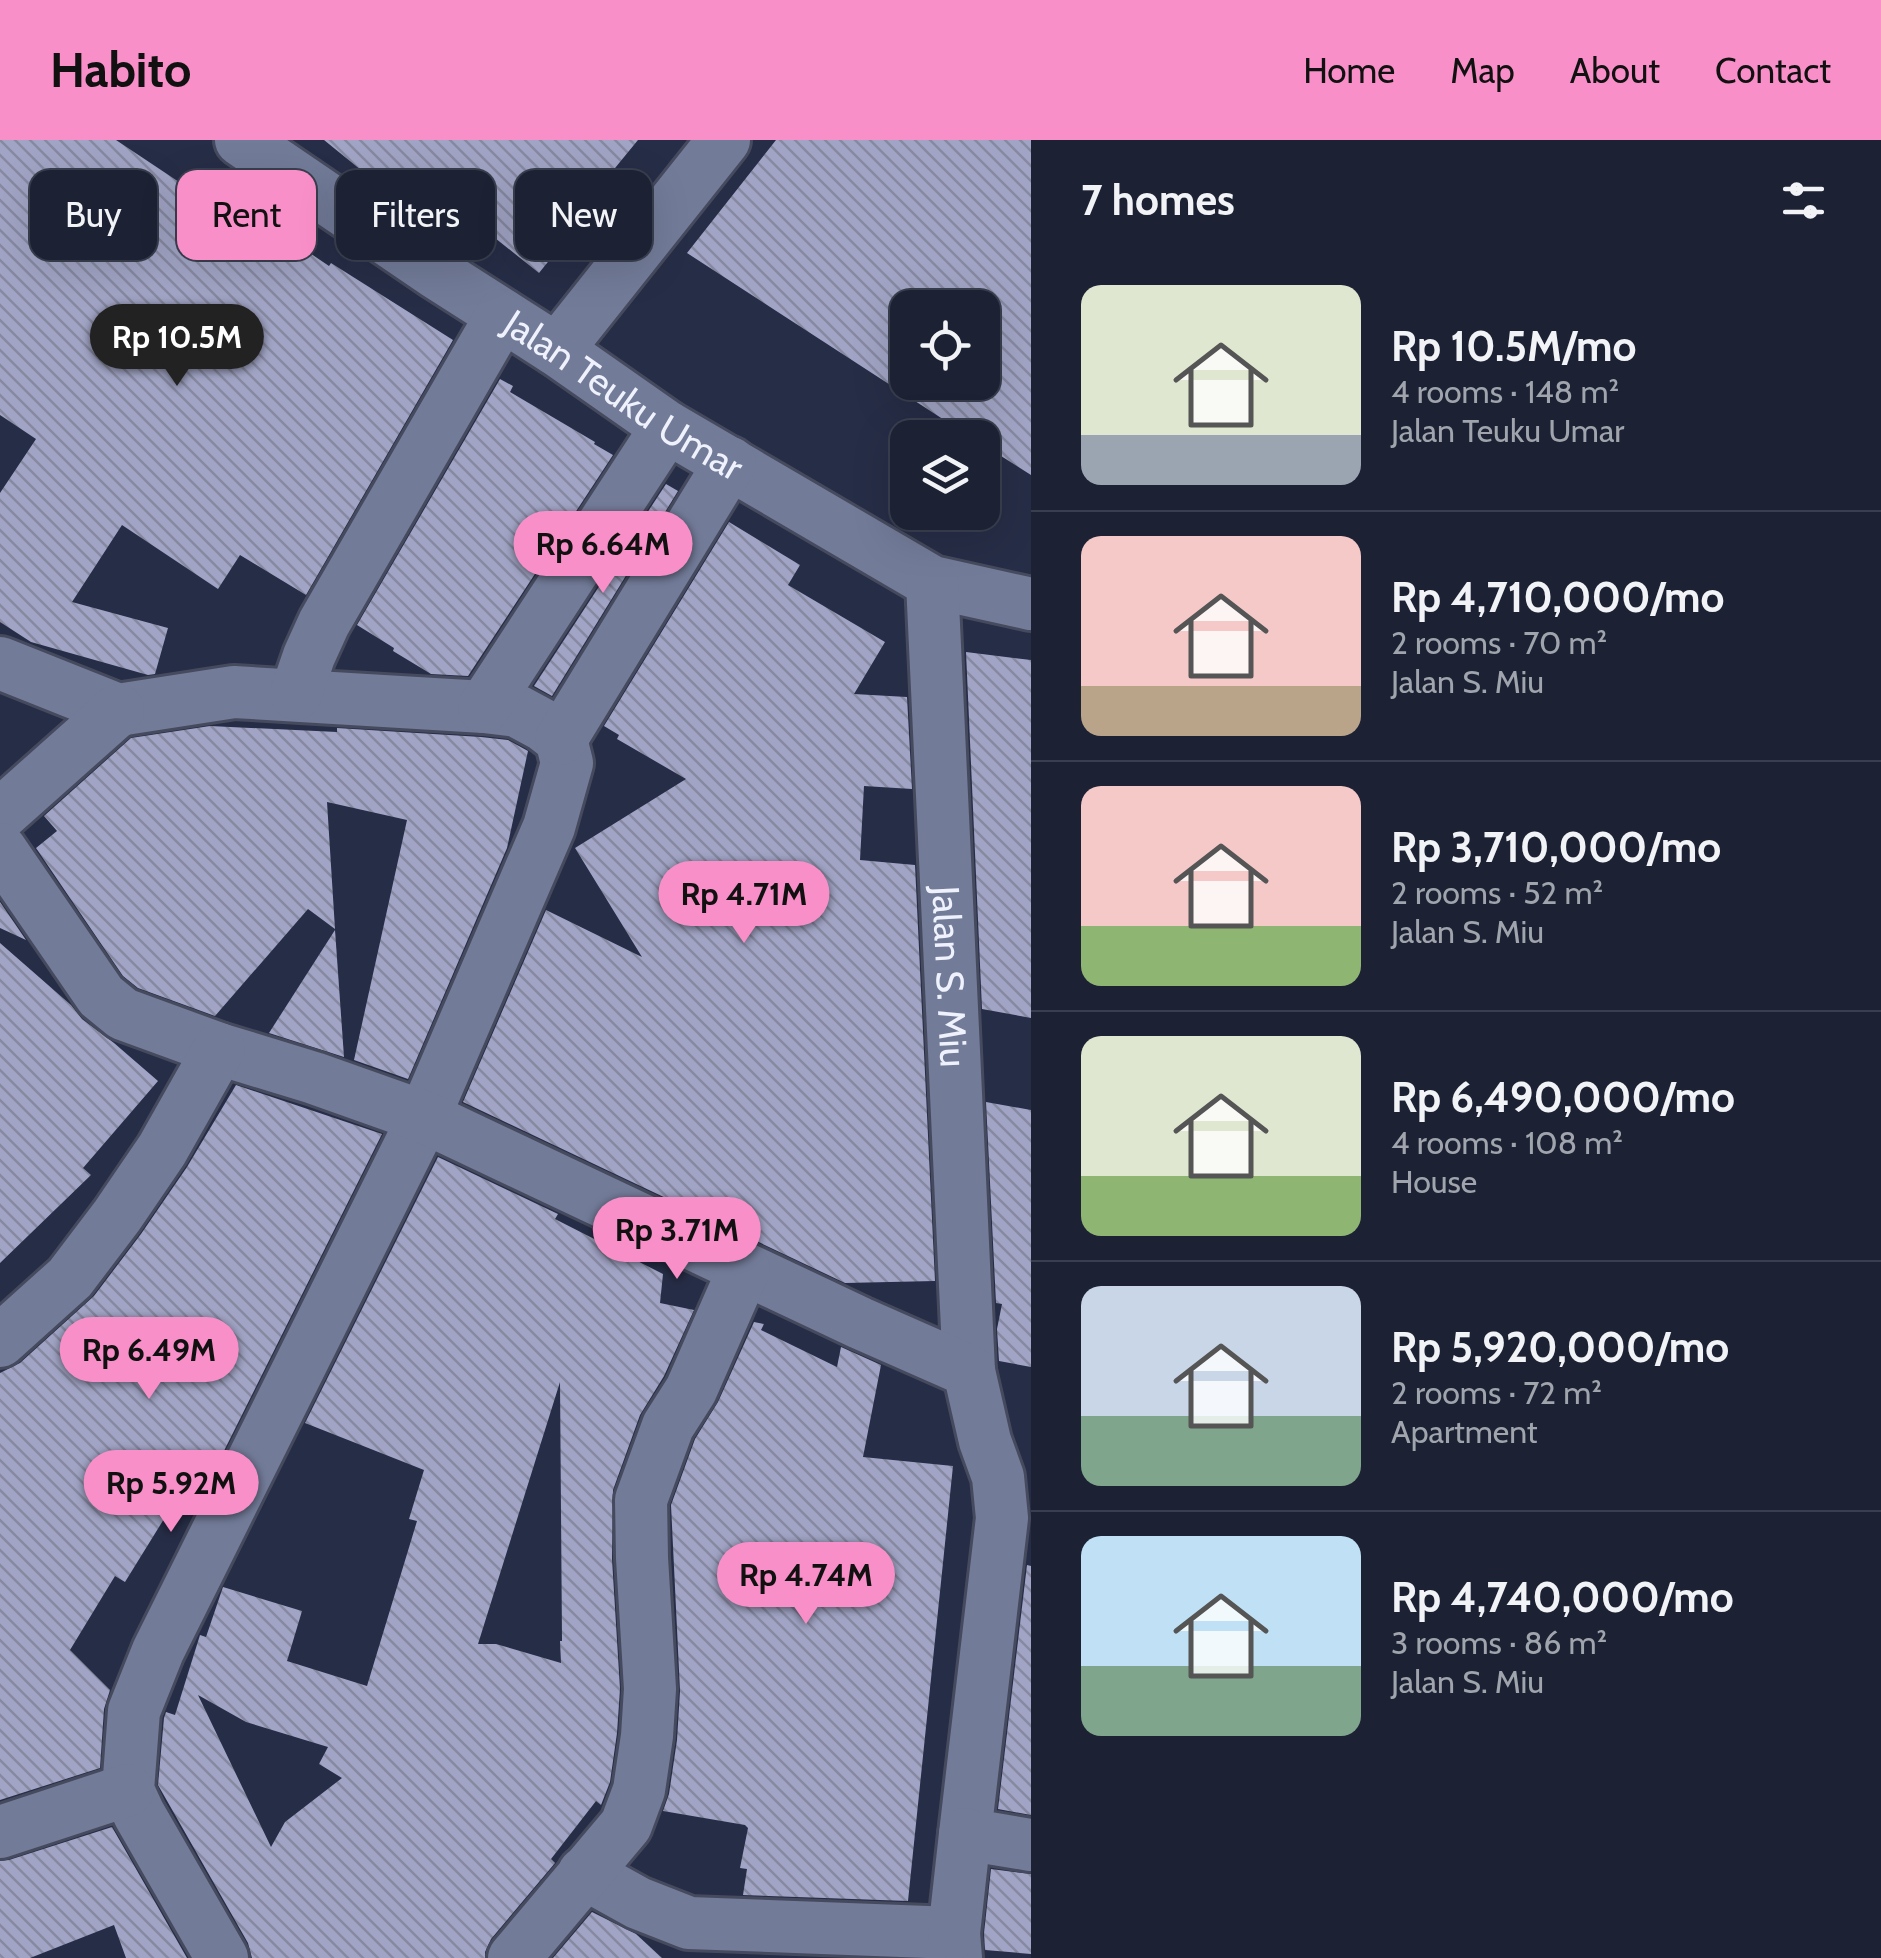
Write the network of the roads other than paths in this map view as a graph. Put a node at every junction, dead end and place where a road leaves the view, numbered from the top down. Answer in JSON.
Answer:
{"nodes":[{"id":1,"x":241,"y":140,"type":"edge"},
{"id":2,"x":724,"y":140,"type":"edge"},
{"id":3,"x":502,"y":315,"type":"junction"},
{"id":4,"x":557,"y":350,"type":"junction"},
{"id":5,"x":666,"y":427,"type":"junction"},
{"id":6,"x":730,"y":464,"type":"junction"},
{"id":7,"x":932,"y":582,"type":"junction"},
{"id":8,"x":1031,"y":604,"type":"edge"},
{"id":9,"x":0,"y":663,"type":"edge"},
{"id":10,"x":296,"y":694,"type":"junction"},
{"id":11,"x":484,"y":706,"type":"junction"},
{"id":12,"x":118,"y":710,"type":"junction"},
{"id":13,"x":560,"y":739,"type":"junction"},
{"id":14,"x":0,"y":814,"type":"edge"},
{"id":15,"x":0,"y":848,"type":"edge"},
{"id":16,"x":219,"y":1049,"type":"junction"},
{"id":17,"x":424,"y":1117,"type":"junction"},
{"id":18,"x":744,"y":1269,"type":"junction"},
{"id":19,"x":0,"y":1341,"type":"edge"},
{"id":20,"x":969,"y":1371,"type":"junction"},
{"id":21,"x":128,"y":1790,"type":"junction"},
{"id":22,"x":0,"y":1832,"type":"edge"},
{"id":23,"x":965,"y":1834,"type":"junction"},
{"id":24,"x":1031,"y":1845,"type":"edge"},
{"id":25,"x":584,"y":1873,"type":"junction"},
{"id":26,"x":955,"y":1946,"type":"edge"},
{"id":27,"x":222,"y":1958,"type":"edge"},
{"id":28,"x":514,"y":1958,"type":"edge"}],
"edges":[{"from":1,"to":3,"type":"street","name":"Jalan Teuku Umar"},
{"from":2,"to":4,"type":"street"},
{"from":3,"to":4,"type":"street","name":"Jalan Teuku Umar"},
{"from":3,"to":10,"type":"street"},
{"from":4,"to":5,"type":"street","name":"Jalan Teuku Umar"},
{"from":5,"to":6,"type":"street","name":"Jalan Teuku Umar"},
{"from":5,"to":11,"type":"street"},
{"from":6,"to":7,"type":"street","name":"Jalan Teuku Umar"},
{"from":6,"to":13,"type":"street"},
{"from":7,"to":8,"type":"street","name":"Jalan Teuku Umar"},
{"from":7,"to":20,"type":"street","name":"Jalan S. Miu"},
{"from":9,"to":12,"type":"street"},
{"from":10,"to":11,"type":"street"},
{"from":10,"to":12,"type":"street"},
{"from":11,"to":13,"type":"street"},
{"from":12,"to":14,"type":"street"},
{"from":13,"to":17,"type":"street"},
{"from":15,"to":16,"type":"street"},
{"from":16,"to":17,"type":"street"},
{"from":16,"to":19,"type":"street"},
{"from":17,"to":18,"type":"street"},
{"from":17,"to":21,"type":"street"},
{"from":18,"to":20,"type":"street"},
{"from":18,"to":25,"type":"street"},
{"from":20,"to":23,"type":"street","name":"Jalan S. Miu"},
{"from":21,"to":22,"type":"street"},
{"from":21,"to":27,"type":"street"},
{"from":23,"to":24,"type":"street"},
{"from":23,"to":26,"type":"street","name":"Jalan S. Miu"},
{"from":25,"to":26,"type":"street"},
{"from":25,"to":28,"type":"street"}]}
